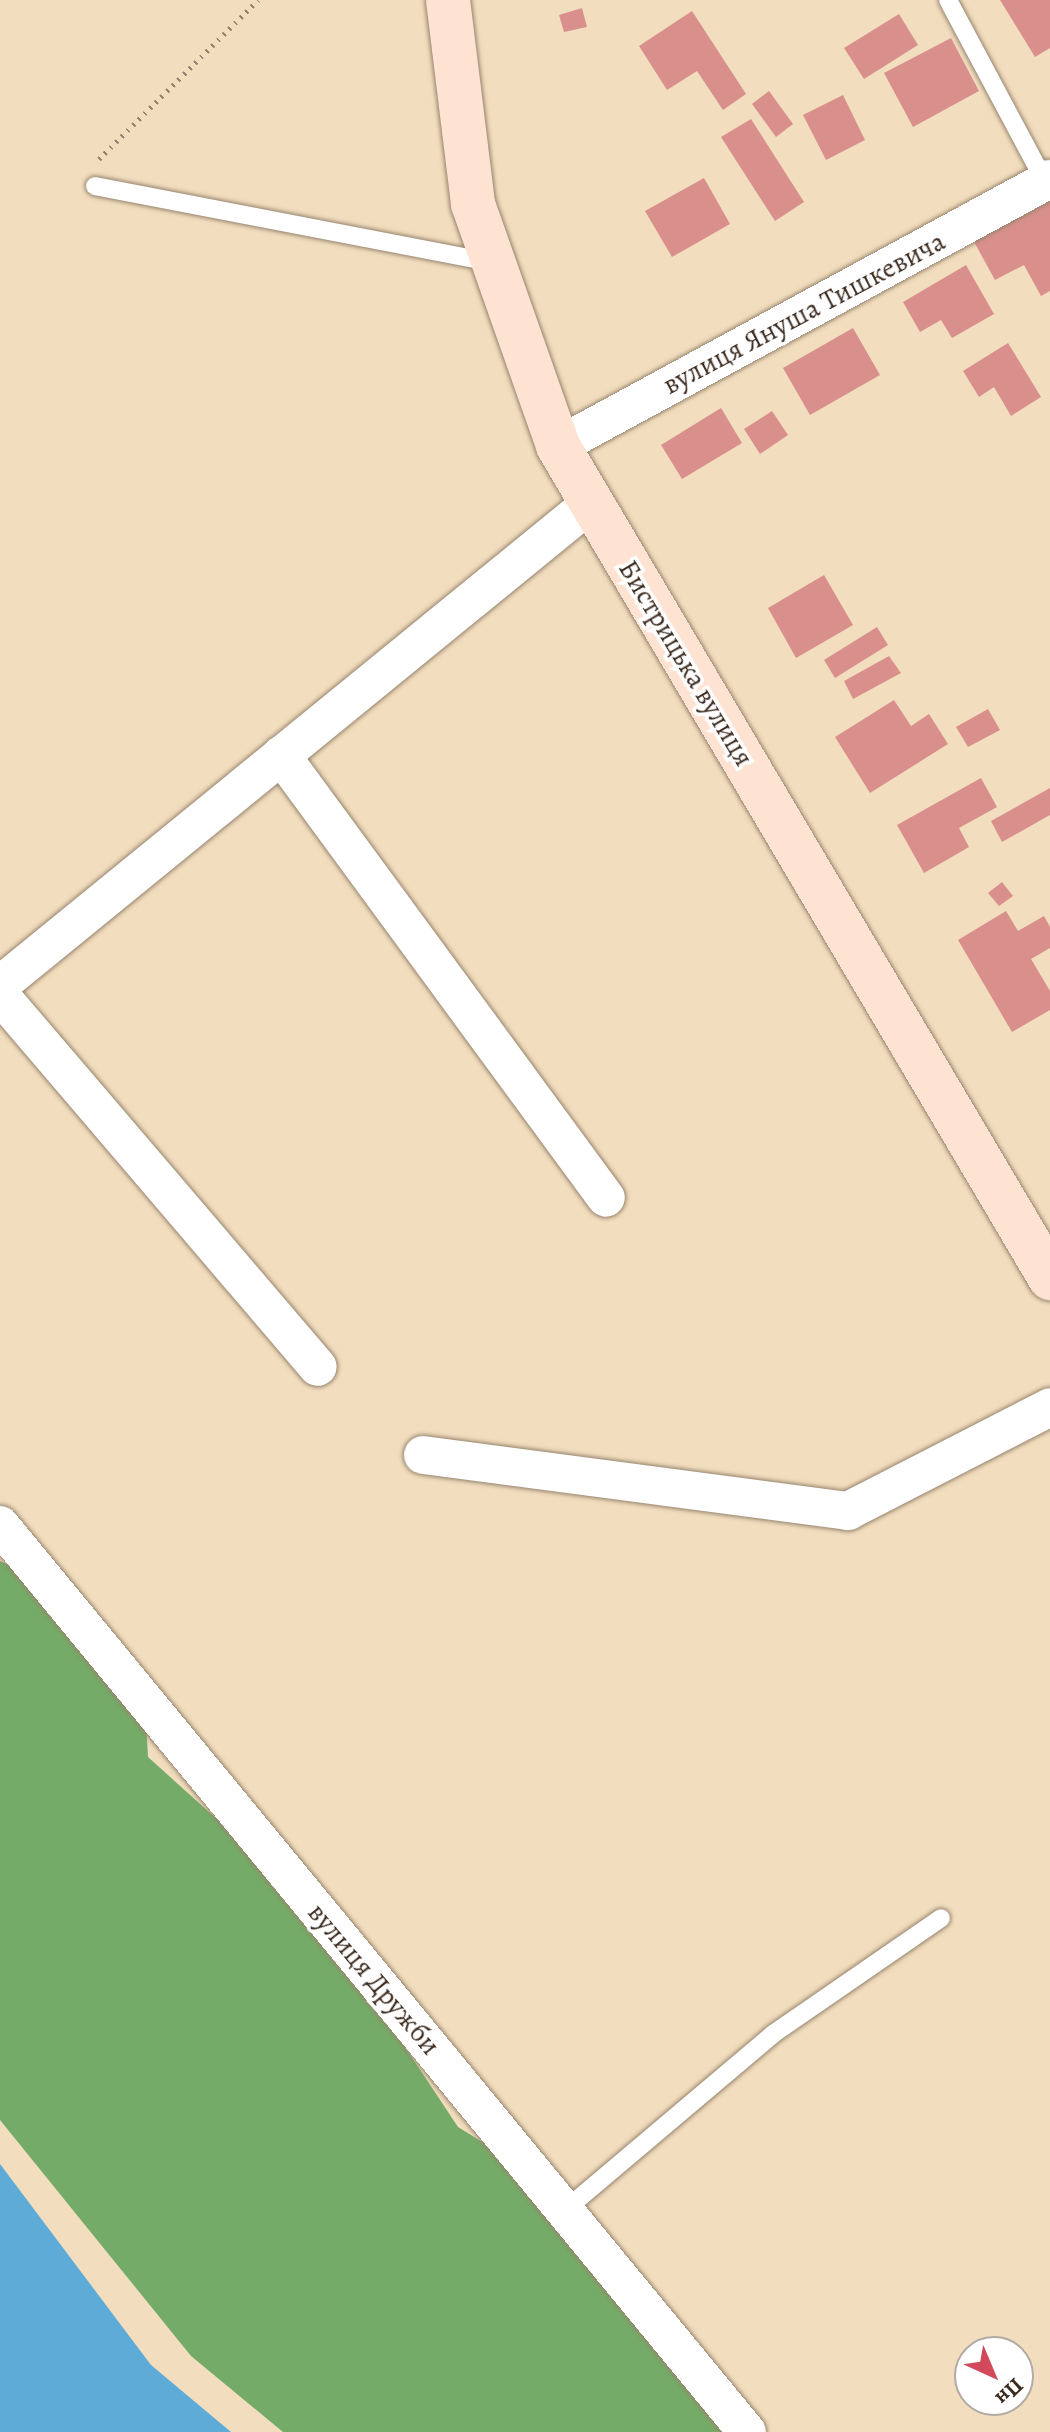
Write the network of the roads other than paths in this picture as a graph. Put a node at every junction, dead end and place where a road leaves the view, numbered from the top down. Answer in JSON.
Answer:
{"nodes":[{"id":1,"x":448,"y":0,"type":"edge"},
{"id":2,"x":948,"y":0,"type":"edge"},
{"id":3,"x":1047,"y":181,"type":"edge"},
{"id":4,"x":95,"y":186,"type":"road end"},
{"id":5,"x":493,"y":262,"type":"junction"},
{"id":6,"x":558,"y":446,"type":"junction"},
{"id":7,"x":591,"y":503,"type":"junction"},
{"id":8,"x":281,"y":755,"type":"junction"},
{"id":9,"x":0,"y":985,"type":"edge"},
{"id":10,"x":0,"y":995,"type":"edge"},
{"id":11,"x":606,"y":1198,"type":"dead end"},
{"id":12,"x":1050,"y":1278,"type":"edge"},
{"id":13,"x":318,"y":1367,"type":"dead end"},
{"id":14,"x":1050,"y":1407,"type":"edge"},
{"id":15,"x":423,"y":1455,"type":"dead end"},
{"id":16,"x":0,"y":1525,"type":"edge"},
{"id":17,"x":941,"y":1918,"type":"dead end"},
{"id":18,"x":565,"y":2210,"type":"junction"},
{"id":19,"x":747,"y":2432,"type":"edge"}],
"edges":[{"from":1,"to":5,"type":"street","name":"Бистрицька вулиця"},
{"from":2,"to":3,"type":"lane"},
{"from":3,"to":6,"type":"street","name":"вулиця Януша Тишкевича"},
{"from":4,"to":5,"type":"lane"},
{"from":5,"to":6,"type":"street","name":"Бистрицька вулиця"},
{"from":6,"to":7,"type":"street","name":"Бистрицька вулиця"},
{"from":7,"to":8,"type":"street"},
{"from":7,"to":12,"type":"street","name":"Бистрицька вулиця"},
{"from":8,"to":9,"type":"street"},
{"from":8,"to":11,"type":"street"},
{"from":10,"to":13,"type":"street"},
{"from":14,"to":15,"type":"street"},
{"from":16,"to":18,"type":"street","name":"вулиця Дружби"},
{"from":17,"to":18,"type":"lane"},
{"from":18,"to":19,"type":"street","name":"вулиця Дружби"}]}
